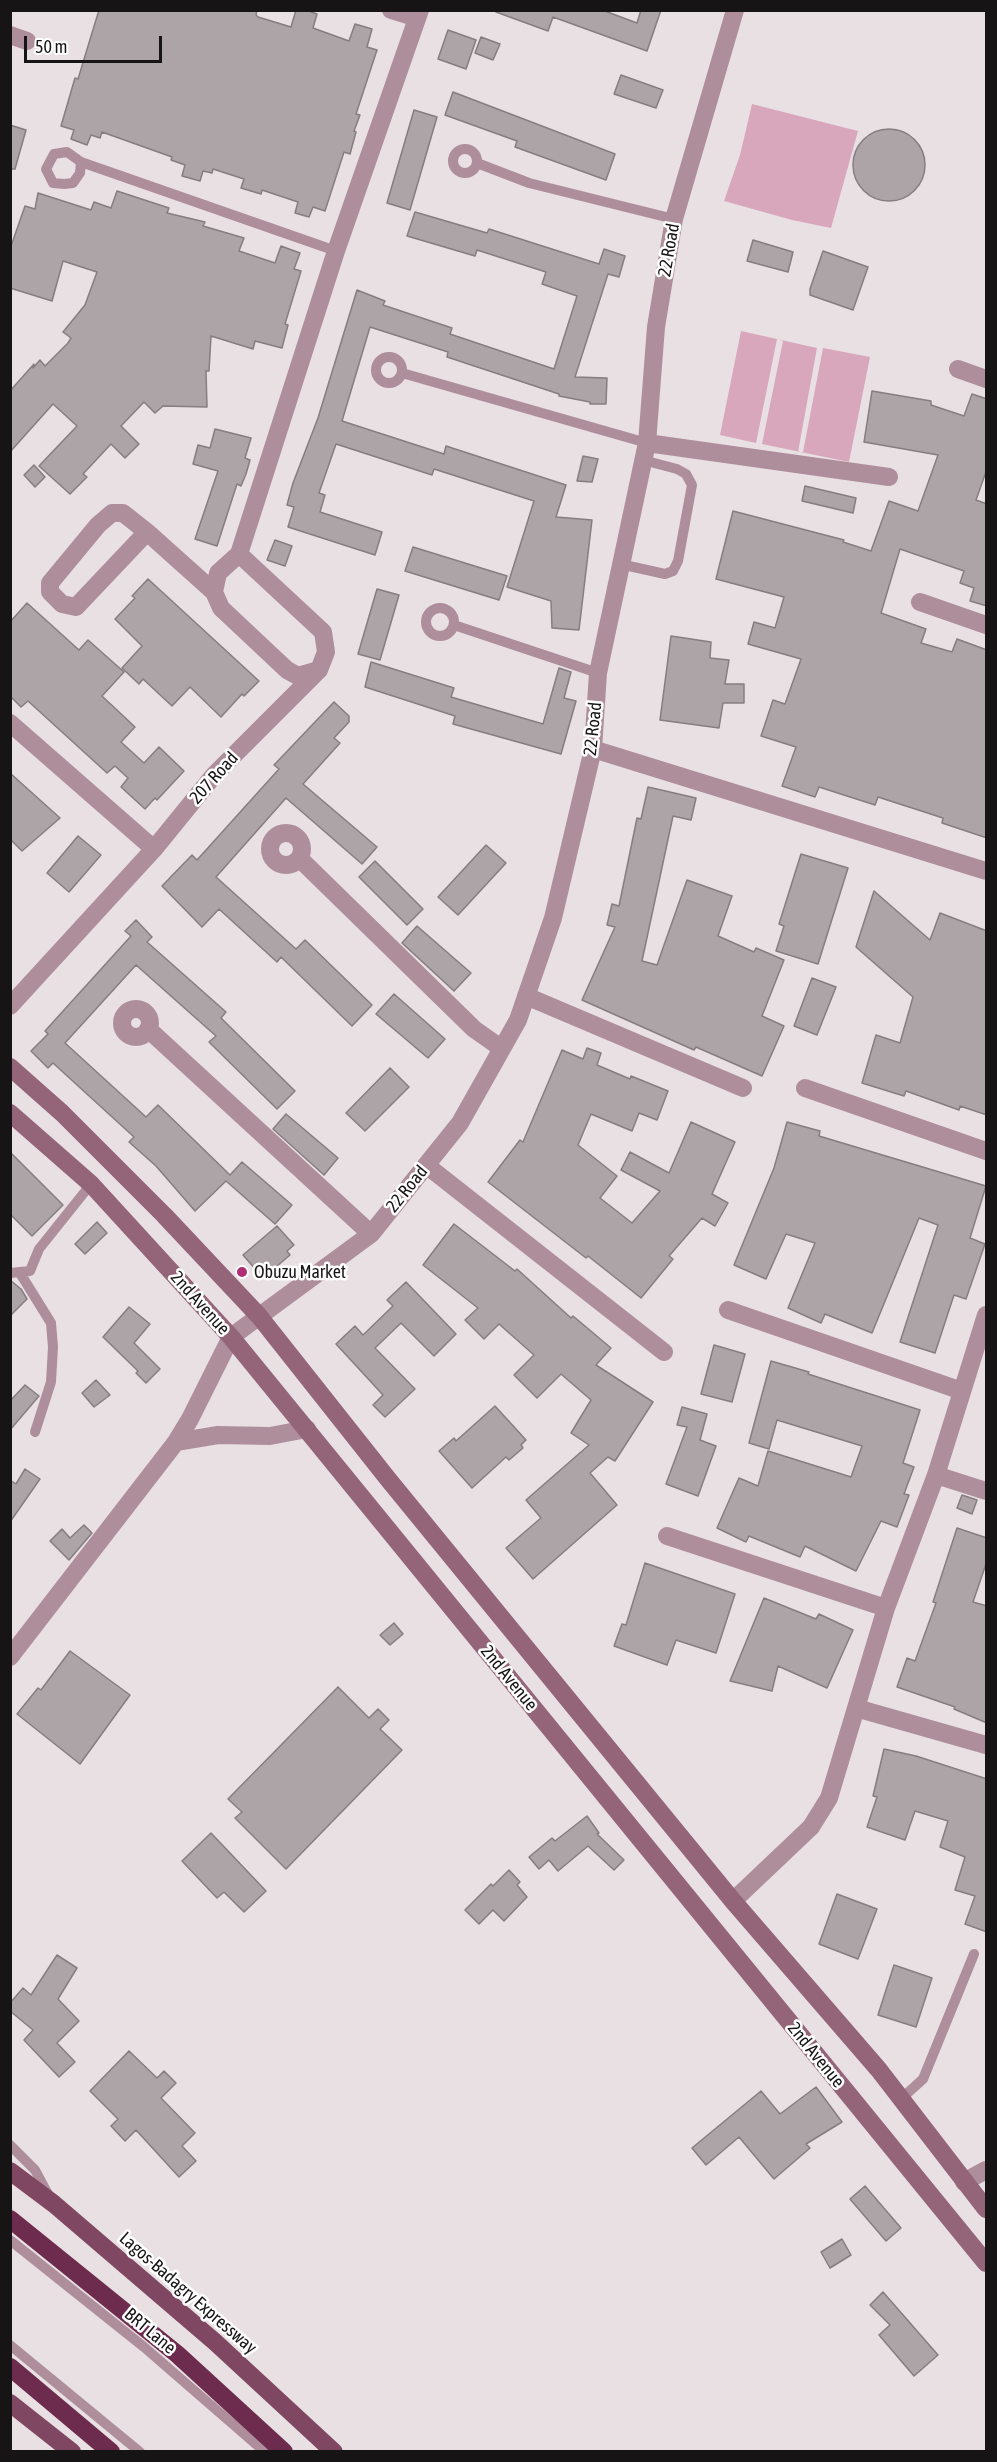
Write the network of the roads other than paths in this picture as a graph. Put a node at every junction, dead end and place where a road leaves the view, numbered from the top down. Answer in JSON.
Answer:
{"nodes":[{"id":1,"x":391,"y":10,"type":"edge"},
{"id":2,"x":735,"y":10,"type":"edge"},
{"id":3,"x":418,"y":14,"type":"edge"},
{"id":4,"x":81,"y":162,"type":"dead end"},
{"id":5,"x":477,"y":163,"type":"dead end"},
{"id":6,"x":674,"y":219,"type":"junction"},
{"id":7,"x":336,"y":250,"type":"junction"},
{"id":8,"x":958,"y":369,"type":"dead end"},
{"id":9,"x":402,"y":373,"type":"dead end"},
{"id":10,"x":987,"y":379,"type":"edge"},
{"id":11,"x":645,"y":452,"type":"junction"},
{"id":12,"x":889,"y":477,"type":"dead end"},
{"id":13,"x":147,"y":532,"type":"junction"},
{"id":14,"x":239,"y":554,"type":"junction"},
{"id":15,"x":620,"y":564,"type":"junction"},
{"id":16,"x":214,"y":592,"type":"junction"},
{"id":17,"x":920,"y":602,"type":"dead end"},
{"id":18,"x":454,"y":625,"type":"dead end"},
{"id":19,"x":987,"y":625,"type":"edge"},
{"id":20,"x":319,"y":670,"type":"junction"},
{"id":21,"x":598,"y":673,"type":"junction"},
{"id":22,"x":10,"y":723,"type":"edge"},
{"id":23,"x":593,"y":749,"type":"junction"},
{"id":24,"x":154,"y":849,"type":"junction"},
{"id":25,"x":299,"y":858,"type":"dead end"},
{"id":26,"x":987,"y":871,"type":"edge"},
{"id":27,"x":526,"y":996,"type":"junction"},
{"id":28,"x":10,"y":1006,"type":"edge"},
{"id":29,"x":148,"y":1029,"type":"dead end"},
{"id":30,"x":501,"y":1048,"type":"junction"},
{"id":31,"x":10,"y":1067,"type":"edge"},
{"id":32,"x":805,"y":1088,"type":"dead end"},
{"id":33,"x":743,"y":1089,"type":"dead end"},
{"id":34,"x":10,"y":1113,"type":"edge"},
{"id":35,"x":987,"y":1151,"type":"edge"},
{"id":36,"x":426,"y":1165,"type":"junction"},
{"id":37,"x":91,"y":1184,"type":"junction"},
{"id":38,"x":371,"y":1234,"type":"junction"},
{"id":39,"x":15,"y":1273,"type":"edge"},
{"id":40,"x":728,"y":1310,"type":"dead end"},
{"id":41,"x":987,"y":1315,"type":"edge"},
{"id":42,"x":259,"y":1316,"type":"junction"},
{"id":43,"x":231,"y":1336,"type":"junction"},
{"id":44,"x":664,"y":1352,"type":"dead end"},
{"id":45,"x":962,"y":1391,"type":"junction"},
{"id":46,"x":307,"y":1430,"type":"junction"},
{"id":47,"x":35,"y":1432,"type":"dead end"},
{"id":48,"x":176,"y":1442,"type":"junction"},
{"id":49,"x":936,"y":1475,"type":"junction"},
{"id":50,"x":987,"y":1491,"type":"edge"},
{"id":51,"x":667,"y":1536,"type":"dead end"},
{"id":52,"x":886,"y":1608,"type":"junction"},
{"id":53,"x":10,"y":1657,"type":"edge"},
{"id":54,"x":856,"y":1708,"type":"junction"},
{"id":55,"x":987,"y":1746,"type":"edge"},
{"id":56,"x":733,"y":1900,"type":"junction"},
{"id":57,"x":974,"y":1954,"type":"dead end"},
{"id":58,"x":901,"y":2099,"type":"junction"},
{"id":59,"x":10,"y":2145,"type":"edge"},
{"id":60,"x":987,"y":2170,"type":"edge"},
{"id":61,"x":10,"y":2171,"type":"edge"},
{"id":62,"x":964,"y":2182,"type":"junction"},
{"id":63,"x":54,"y":2204,"type":"junction"},
{"id":64,"x":987,"y":2209,"type":"edge"},
{"id":65,"x":10,"y":2219,"type":"edge"},
{"id":66,"x":10,"y":2240,"type":"edge"},
{"id":67,"x":987,"y":2263,"type":"edge"},
{"id":68,"x":10,"y":2345,"type":"edge"},
{"id":69,"x":10,"y":2367,"type":"edge"},
{"id":70,"x":10,"y":2403,"type":"edge"},
{"id":71,"x":72,"y":2451,"type":"edge"},
{"id":72,"x":111,"y":2451,"type":"edge"},
{"id":73,"x":140,"y":2451,"type":"edge"},
{"id":74,"x":265,"y":2451,"type":"edge"},
{"id":75,"x":284,"y":2451,"type":"edge"},
{"id":76,"x":334,"y":2451,"type":"edge"}],
"edges":[{"from":1,"to":3,"type":"street"},
{"from":2,"to":6,"type":"street","name":"22 Road"},
{"from":3,"to":7,"type":"street"},
{"from":4,"to":7,"type":"lane"},
{"from":5,"to":6,"type":"lane"},
{"from":6,"to":11,"type":"street","name":"22 Road"},
{"from":7,"to":14,"type":"street"},
{"from":8,"to":10,"type":"street"},
{"from":9,"to":11,"type":"lane"},
{"from":11,"to":12,"type":"street"},
{"from":11,"to":15,"type":"street","name":"22 Road"},
{"from":11,"to":15,"type":"lane"},
{"from":13,"to":13,"type":"street"},
{"from":13,"to":16,"type":"street"},
{"from":14,"to":16,"type":"street"},
{"from":14,"to":20,"type":"street"},
{"from":15,"to":21,"type":"street","name":"22 Road"},
{"from":16,"to":20,"type":"street"},
{"from":17,"to":19,"type":"street"},
{"from":18,"to":21,"type":"lane"},
{"from":20,"to":24,"type":"street","name":"207 Road"},
{"from":21,"to":23,"type":"street","name":"22 Road"},
{"from":22,"to":24,"type":"street"},
{"from":23,"to":26,"type":"street"},
{"from":23,"to":27,"type":"street","name":"22 Road"},
{"from":24,"to":28,"type":"street","name":"207 Road"},
{"from":25,"to":30,"type":"street"},
{"from":27,"to":30,"type":"street","name":"22 Road"},
{"from":27,"to":33,"type":"street"},
{"from":29,"to":38,"type":"street"},
{"from":30,"to":36,"type":"street","name":"22 Road"},
{"from":31,"to":42,"type":"street","name":"2nd Avenue"},
{"from":32,"to":35,"type":"street"},
{"from":34,"to":37,"type":"street","name":"2nd Avenue"},
{"from":36,"to":38,"type":"street","name":"22 Road"},
{"from":36,"to":44,"type":"street"},
{"from":37,"to":39,"type":"lane"},
{"from":37,"to":43,"type":"street","name":"2nd Avenue"},
{"from":38,"to":42,"type":"street","name":"22 Road"},
{"from":39,"to":47,"type":"lane"},
{"from":40,"to":45,"type":"street"},
{"from":41,"to":45,"type":"street"},
{"from":42,"to":43,"type":"street","name":"22 Road"},
{"from":42,"to":56,"type":"street","name":"2nd Avenue"},
{"from":43,"to":46,"type":"street","name":"2nd Avenue"},
{"from":43,"to":48,"type":"street"},
{"from":45,"to":49,"type":"street"},
{"from":46,"to":48,"type":"street"},
{"from":46,"to":67,"type":"street","name":"2nd Avenue"},
{"from":48,"to":53,"type":"street"},
{"from":49,"to":50,"type":"street"},
{"from":49,"to":52,"type":"street"},
{"from":51,"to":52,"type":"street"},
{"from":52,"to":54,"type":"street"},
{"from":54,"to":55,"type":"street"},
{"from":54,"to":56,"type":"street"},
{"from":56,"to":58,"type":"street","name":"2nd Avenue"},
{"from":57,"to":58,"type":"lane"},
{"from":58,"to":62,"type":"street","name":"2nd Avenue"},
{"from":59,"to":63,"type":"lane"},
{"from":60,"to":62,"type":"street"},
{"from":61,"to":63,"type":"main road","name":"Lagos-Badagry Expressway"},
{"from":62,"to":64,"type":"street","name":"2nd Avenue"},
{"from":63,"to":76,"type":"main road","name":"Lagos-Badagry Expressway"},
{"from":65,"to":75,"type":"highway"},
{"from":66,"to":74,"type":"lane","name":"BRT Lane"},
{"from":68,"to":73,"type":"lane"},
{"from":69,"to":72,"type":"highway"},
{"from":70,"to":71,"type":"main road"}]}
